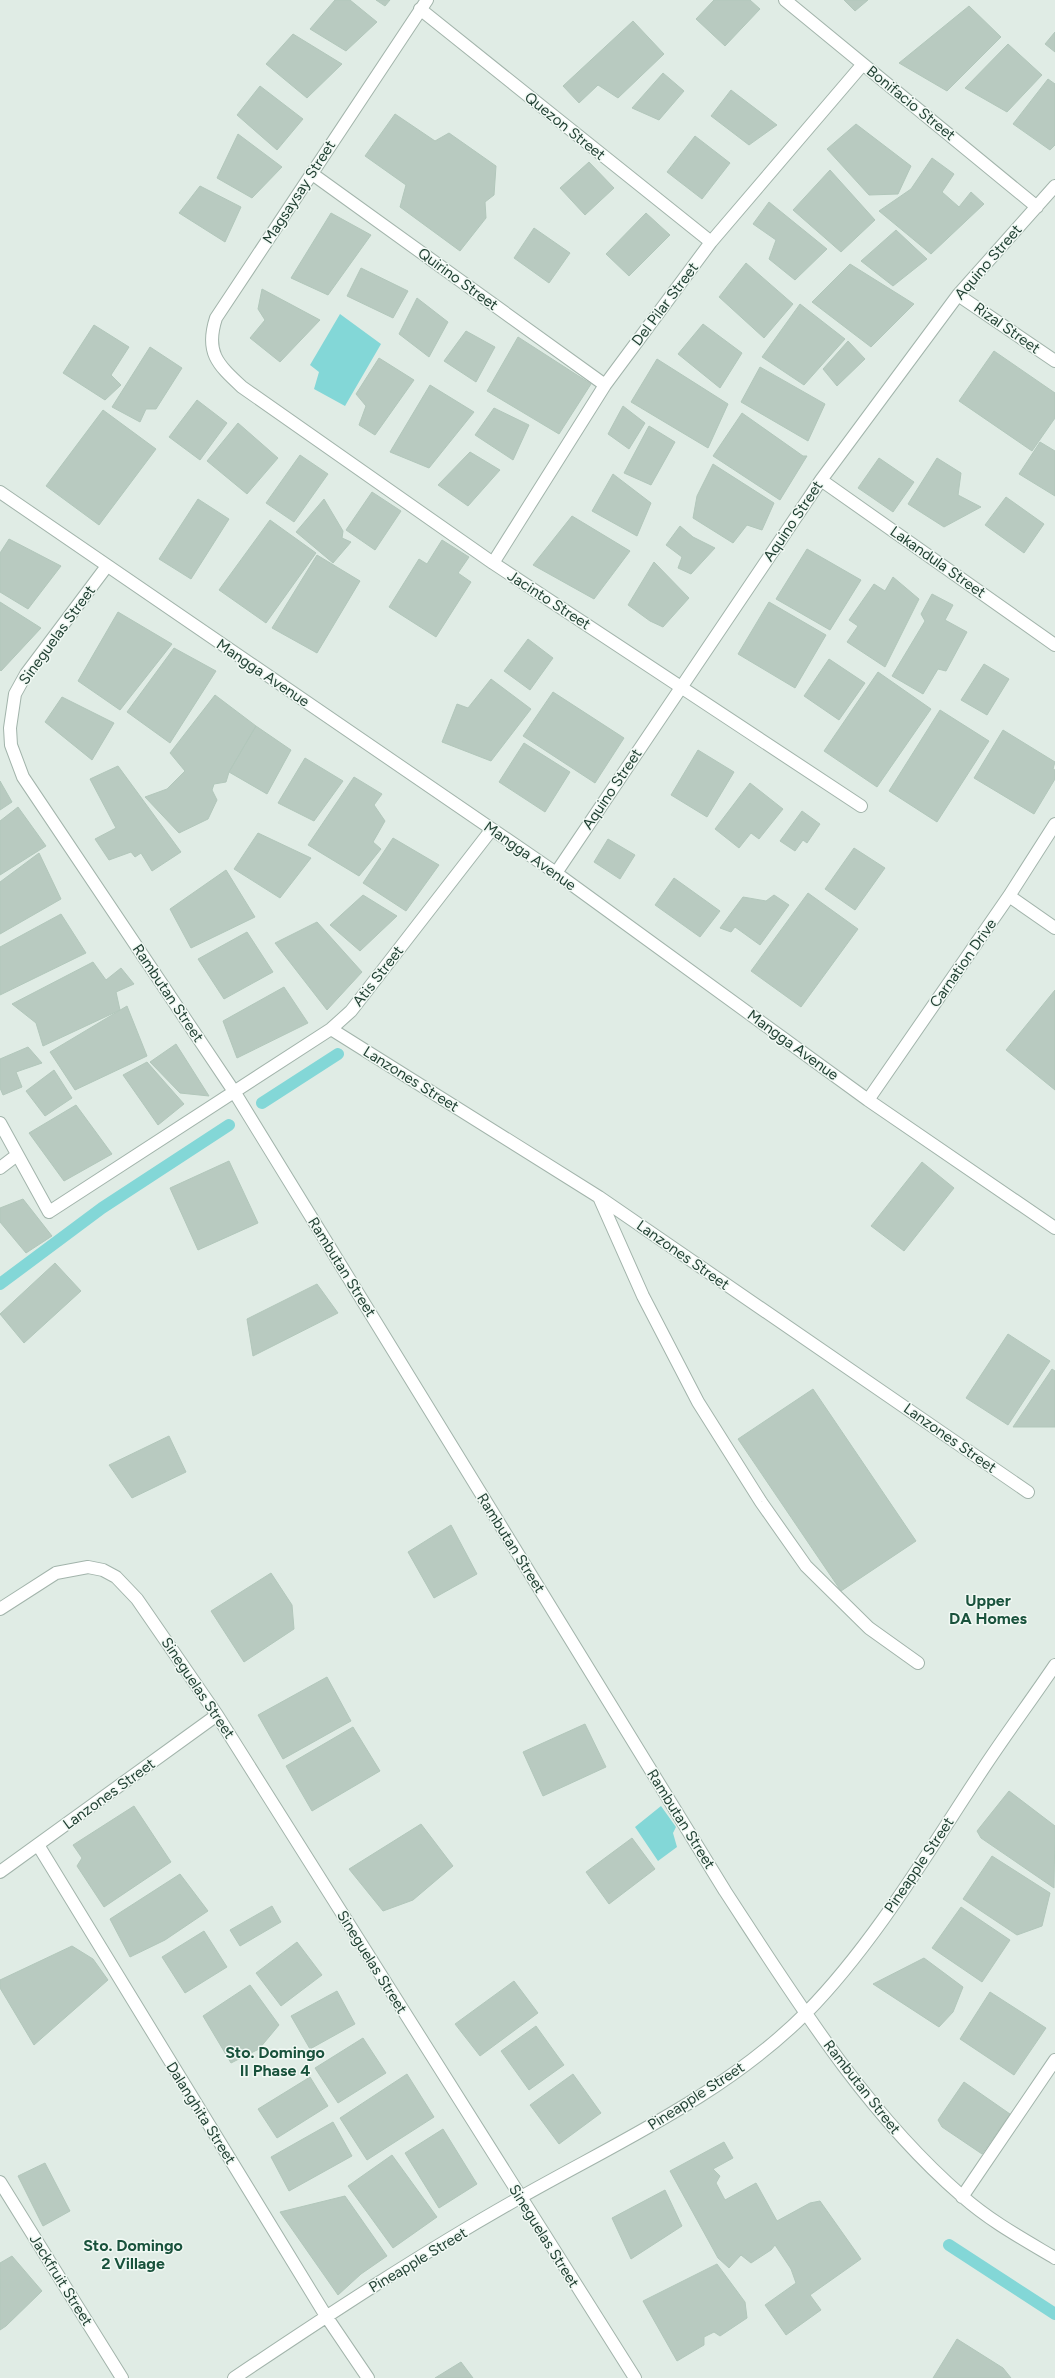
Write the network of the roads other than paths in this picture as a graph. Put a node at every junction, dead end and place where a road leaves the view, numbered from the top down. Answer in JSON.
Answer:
{"nodes":[{"id":1,"x":785,"y":0,"type":"edge"},
{"id":2,"x":423,"y":5,"type":"edge"},
{"id":3,"x":862,"y":64,"type":"junction"},
{"id":4,"x":311,"y":174,"type":"junction"},
{"id":5,"x":1055,"y":186,"type":"edge"},
{"id":6,"x":1037,"y":207,"type":"junction"},
{"id":7,"x":711,"y":242,"type":"junction"},
{"id":8,"x":958,"y":295,"type":"junction"},
{"id":9,"x":1055,"y":362,"type":"edge"},
{"id":10,"x":605,"y":385,"type":"junction"},
{"id":11,"x":242,"y":387,"type":"joint"},
{"id":12,"x":821,"y":480,"type":"junction"},
{"id":13,"x":0,"y":492,"type":"edge"},
{"id":14,"x":493,"y":563,"type":"junction"},
{"id":15,"x":107,"y":566,"type":"junction"},
{"id":16,"x":1055,"y":645,"type":"edge"},
{"id":17,"x":681,"y":687,"type":"junction"},
{"id":18,"x":23,"y":777,"type":"joint"},
{"id":19,"x":861,"y":806,"type":"dead end"},
{"id":20,"x":1055,"y":824,"type":"edge"},
{"id":21,"x":492,"y":829,"type":"junction"},
{"id":22,"x":556,"y":873,"type":"junction"},
{"id":23,"x":1009,"y":896,"type":"junction"},
{"id":24,"x":1055,"y":928,"type":"edge"},
{"id":25,"x":332,"y":1028,"type":"junction"},
{"id":26,"x":235,"y":1093,"type":"junction"},
{"id":27,"x":868,"y":1100,"type":"junction"},
{"id":28,"x":0,"y":1123,"type":"edge"},
{"id":29,"x":18,"y":1155,"type":"junction"},
{"id":30,"x":0,"y":1168,"type":"edge"},
{"id":31,"x":599,"y":1197,"type":"junction"},
{"id":32,"x":1055,"y":1228,"type":"edge"},
{"id":33,"x":1028,"y":1492,"type":"dead end"},
{"id":34,"x":0,"y":1609,"type":"edge"},
{"id":35,"x":918,"y":1663,"type":"dead end"},
{"id":36,"x":1055,"y":1665,"type":"edge"},
{"id":37,"x":217,"y":1715,"type":"junction"},
{"id":38,"x":38,"y":1845,"type":"junction"},
{"id":39,"x":0,"y":1872,"type":"edge"},
{"id":40,"x":806,"y":2013,"type":"junction"},
{"id":41,"x":1055,"y":2060,"type":"edge"},
{"id":42,"x":0,"y":2182,"type":"edge"},
{"id":43,"x":962,"y":2197,"type":"junction"},
{"id":44,"x":520,"y":2198,"type":"junction"},
{"id":45,"x":1055,"y":2258,"type":"edge"},
{"id":46,"x":326,"y":2316,"type":"junction"},
{"id":47,"x":122,"y":2378,"type":"edge"},
{"id":48,"x":234,"y":2378,"type":"edge"},
{"id":49,"x":368,"y":2378,"type":"edge"},
{"id":50,"x":635,"y":2378,"type":"edge"}],
"edges":[{"from":1,"to":3,"type":"street","name":"Bonifacio Street"},
{"from":2,"to":4,"type":"street","name":"Magsaysay Street"},
{"from":2,"to":7,"type":"street","name":"Quezon Street"},
{"from":3,"to":6,"type":"street","name":"Bonifacio Street"},
{"from":3,"to":7,"type":"street","name":"Del Pilar Street"},
{"from":4,"to":10,"type":"street","name":"Quirino Street"},
{"from":4,"to":11,"type":"street","name":"Magsaysay Street"},
{"from":5,"to":6,"type":"street","name":"Aquino Street"},
{"from":6,"to":8,"type":"street","name":"Aquino Street"},
{"from":7,"to":10,"type":"street","name":"Del Pilar Street"},
{"from":8,"to":9,"type":"street","name":"Rizal Street"},
{"from":8,"to":12,"type":"street","name":"Aquino Street"},
{"from":10,"to":14,"type":"street","name":"Del Pilar Street"},
{"from":11,"to":14,"type":"street","name":"Jacinto Street"},
{"from":12,"to":16,"type":"street","name":"Lakandula Street"},
{"from":12,"to":17,"type":"street","name":"Aquino Street"},
{"from":13,"to":15,"type":"street","name":"Mangga Avenue"},
{"from":14,"to":17,"type":"street","name":"Jacinto Street"},
{"from":15,"to":18,"type":"street","name":"Sineguelas Street"},
{"from":15,"to":21,"type":"street","name":"Mangga Avenue"},
{"from":17,"to":19,"type":"street","name":"Jacinto Street"},
{"from":17,"to":22,"type":"street","name":"Aquino Street"},
{"from":18,"to":26,"type":"street","name":"Rambutan Street"},
{"from":20,"to":23,"type":"street","name":"Carnation Drive"},
{"from":21,"to":22,"type":"street","name":"Mangga Avenue"},
{"from":21,"to":25,"type":"street","name":"Atis Street"},
{"from":22,"to":27,"type":"street","name":"Mangga Avenue"},
{"from":23,"to":24,"type":"street"},
{"from":23,"to":27,"type":"street","name":"Carnation Drive"},
{"from":25,"to":26,"type":"street","name":"Atis Street"},
{"from":25,"to":31,"type":"street","name":"Lanzones Street"},
{"from":26,"to":29,"type":"street","name":"Atis Street"},
{"from":26,"to":40,"type":"street","name":"Rambutan Street"},
{"from":27,"to":32,"type":"street","name":"Mangga Avenue"},
{"from":28,"to":29,"type":"street"},
{"from":29,"to":30,"type":"street"},
{"from":31,"to":33,"type":"street","name":"Lanzones Street"},
{"from":31,"to":35,"type":"street"},
{"from":34,"to":37,"type":"street","name":"Sineguelas Street"},
{"from":36,"to":40,"type":"street","name":"Pineapple Street"},
{"from":37,"to":38,"type":"street","name":"Lanzones Street"},
{"from":37,"to":44,"type":"street","name":"Sineguelas Street"},
{"from":38,"to":39,"type":"street","name":"Lanzones Street"},
{"from":38,"to":46,"type":"street","name":"Dalanghita Street"},
{"from":40,"to":43,"type":"street","name":"Rambutan Street"},
{"from":40,"to":44,"type":"street","name":"Pineapple Street"},
{"from":41,"to":43,"type":"street"},
{"from":42,"to":47,"type":"street","name":"Jackfruit Street"},
{"from":43,"to":45,"type":"street","name":"Rambutan Street"},
{"from":44,"to":46,"type":"street","name":"Pineapple Street"},
{"from":44,"to":50,"type":"street","name":"Sineguelas Street"},
{"from":46,"to":48,"type":"street","name":"Pineapple Street"},
{"from":46,"to":49,"type":"street","name":"Dalanghita Street"}]}
